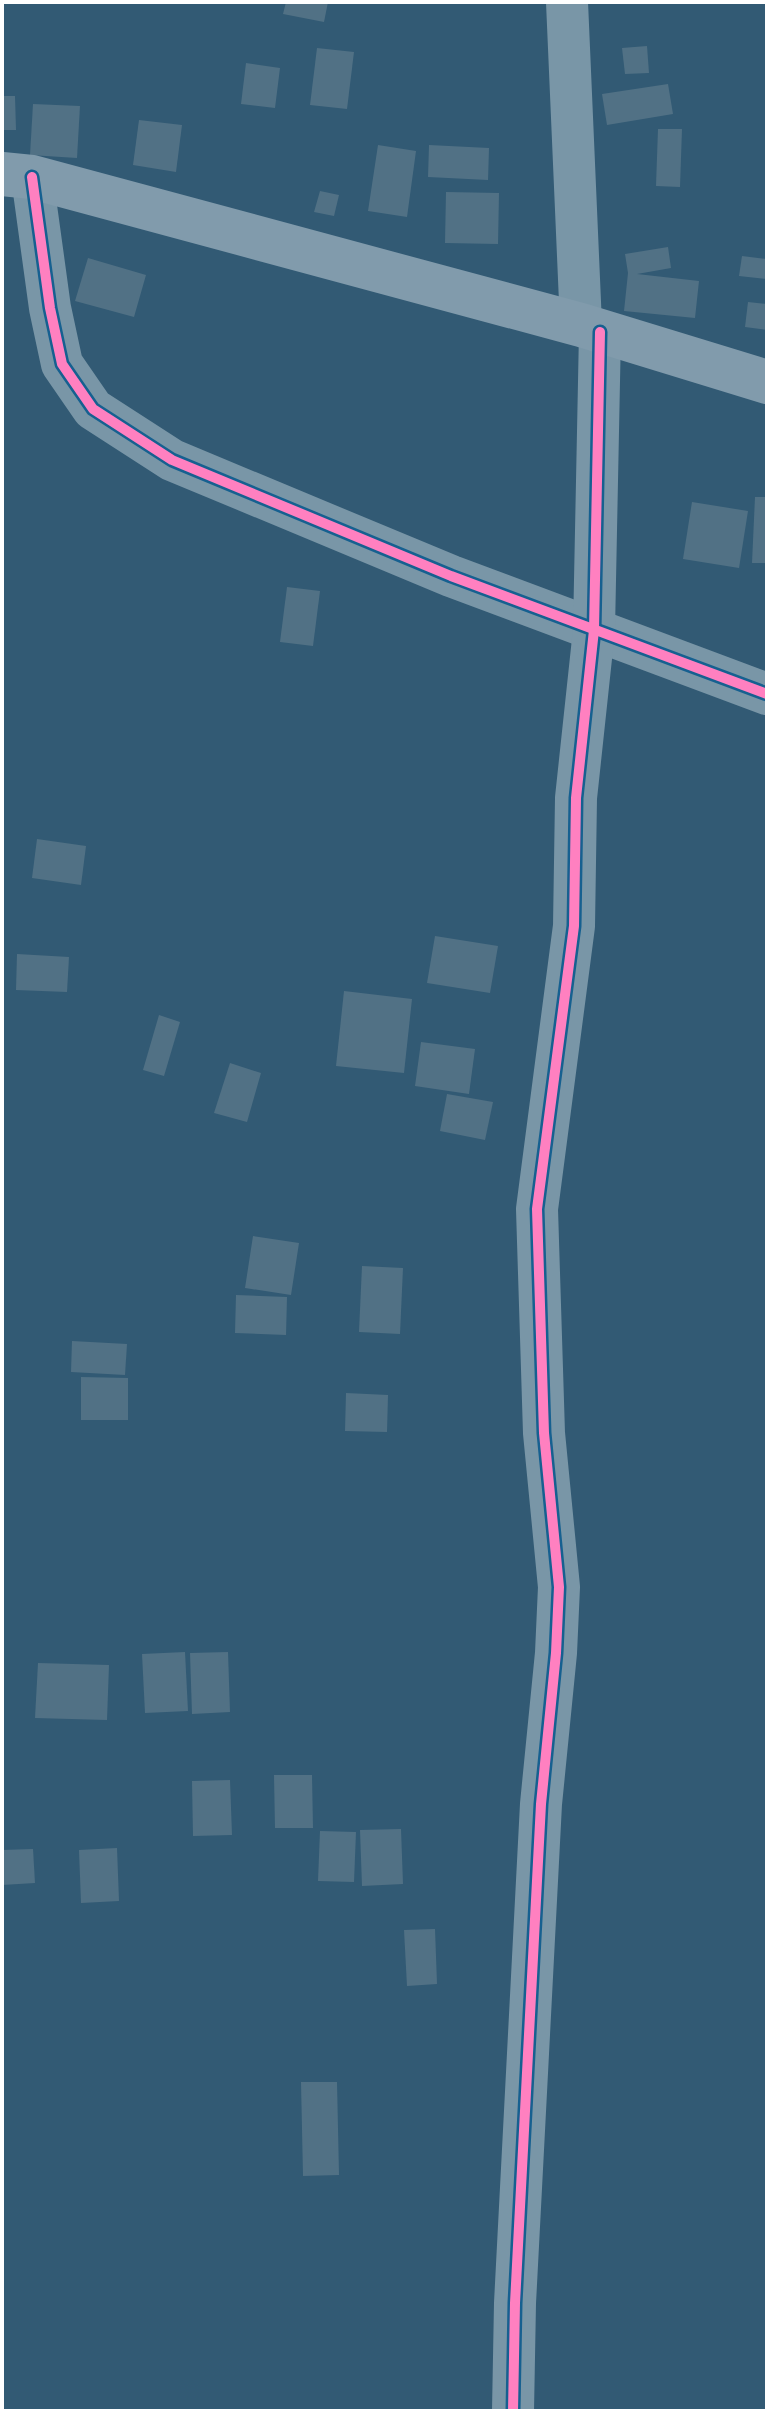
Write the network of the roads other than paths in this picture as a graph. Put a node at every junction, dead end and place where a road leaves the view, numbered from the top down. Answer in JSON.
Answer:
{"nodes":[{"id":1,"x":567,"y":2,"type":"edge"},
{"id":2,"x":17,"y":175,"type":"edge"},
{"id":3,"x":590,"y":329,"type":"junction"},
{"id":4,"x":767,"y":382,"type":"edge"},
{"id":5,"x":594,"y":630,"type":"junction"},
{"id":6,"x":767,"y":694,"type":"edge"},
{"id":7,"x":513,"y":2411,"type":"edge"}],
"edges":[{"from":1,"to":3,"type":"street"},
{"from":2,"to":3,"type":"street"},
{"from":2,"to":5,"type":"street"},
{"from":3,"to":4,"type":"street"},
{"from":3,"to":5,"type":"street"},
{"from":5,"to":6,"type":"street"},
{"from":5,"to":7,"type":"street"}]}
